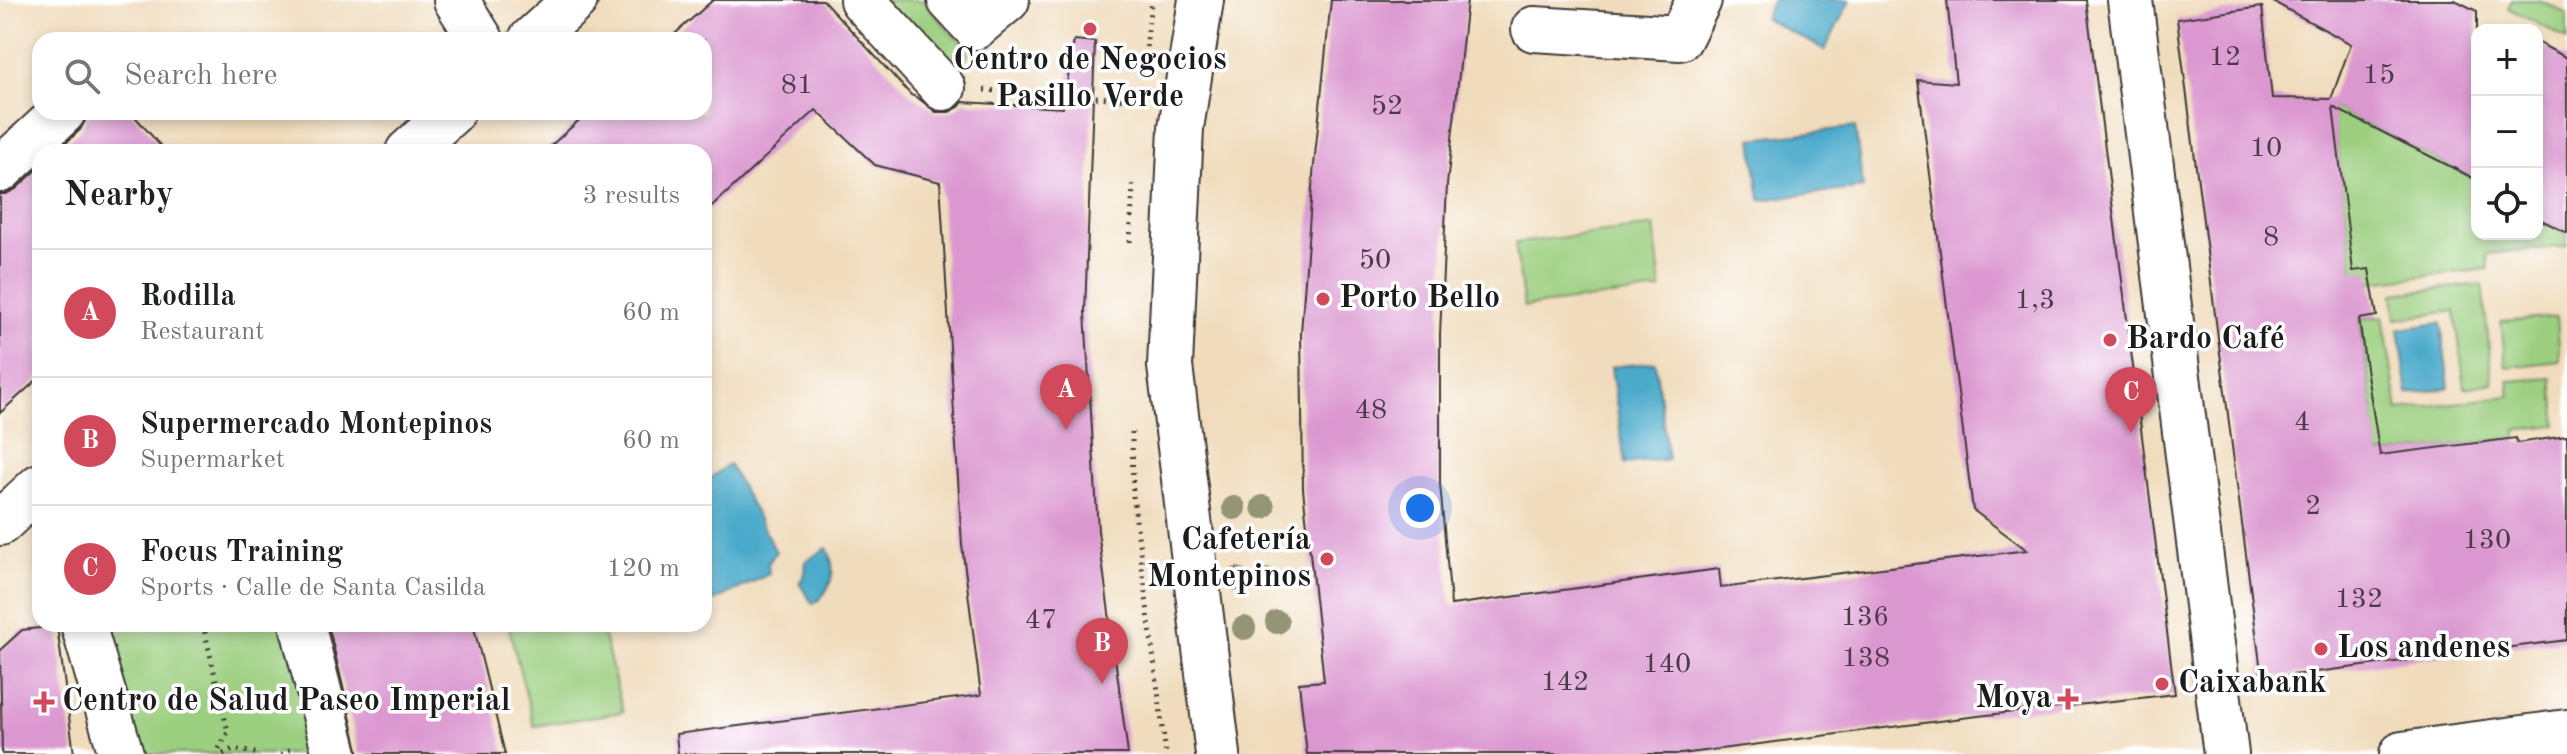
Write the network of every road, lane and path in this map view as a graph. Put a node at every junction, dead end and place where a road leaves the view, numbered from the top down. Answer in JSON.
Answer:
{"nodes":[{"id":1,"x":456,"y":0,"type":"edge"},
{"id":2,"x":575,"y":0,"type":"edge"},
{"id":3,"x":862,"y":0,"type":"edge"},
{"id":4,"x":950,"y":0,"type":"edge"},
{"id":5,"x":1007,"y":0,"type":"edge"},
{"id":6,"x":1201,"y":0,"type":"edge"},
{"id":7,"x":1699,"y":0,"type":"edge"},
{"id":8,"x":2130,"y":0,"type":"edge"},
{"id":9,"x":1534,"y":29,"type":"dead end"},
{"id":10,"x":476,"y":32,"type":"edge"},
{"id":11,"x":540,"y":32,"type":"edge"},
{"id":12,"x":943,"y":88,"type":"joint"},
{"id":13,"x":1141,"y":100,"type":"dead end"},
{"id":14,"x":54,"y":120,"type":"edge"},
{"id":15,"x":443,"y":120,"type":"edge"},
{"id":16,"x":417,"y":144,"type":"edge"},
{"id":17,"x":0,"y":170,"type":"edge"},
{"id":18,"x":32,"y":499,"type":"edge"},
{"id":19,"x":0,"y":523,"type":"edge"},
{"id":20,"x":85,"y":632,"type":"edge"},
{"id":21,"x":205,"y":632,"type":"edge"},
{"id":22,"x":304,"y":632,"type":"edge"},
{"id":23,"x":2567,"y":732,"type":"edge"},
{"id":24,"x":121,"y":754,"type":"edge"},
{"id":25,"x":216,"y":754,"type":"edge"},
{"id":26,"x":223,"y":754,"type":"edge"},
{"id":27,"x":260,"y":754,"type":"edge"},
{"id":28,"x":335,"y":754,"type":"edge"},
{"id":29,"x":1218,"y":754,"type":"edge"},
{"id":30,"x":2226,"y":754,"type":"edge"},
{"id":31,"x":2402,"y":754,"type":"edge"}],
"edges":[{"from":1,"to":10,"type":"street"},
{"from":2,"to":11,"type":"street"},
{"from":3,"to":12,"type":"street"},
{"from":4,"to":5,"type":"street"},
{"from":6,"to":29,"type":"street"},
{"from":7,"to":9,"type":"street"},
{"from":8,"to":30,"type":"street"},
{"from":12,"to":13,"type":"path"},
{"from":14,"to":17,"type":"street"},
{"from":15,"to":16,"type":"street"},
{"from":18,"to":19,"type":"street"},
{"from":20,"to":24,"type":"street"},
{"from":21,"to":25,"type":"path"},
{"from":22,"to":28,"type":"street"},
{"from":23,"to":31,"type":"street"},
{"from":26,"to":27,"type":"path"}]}
